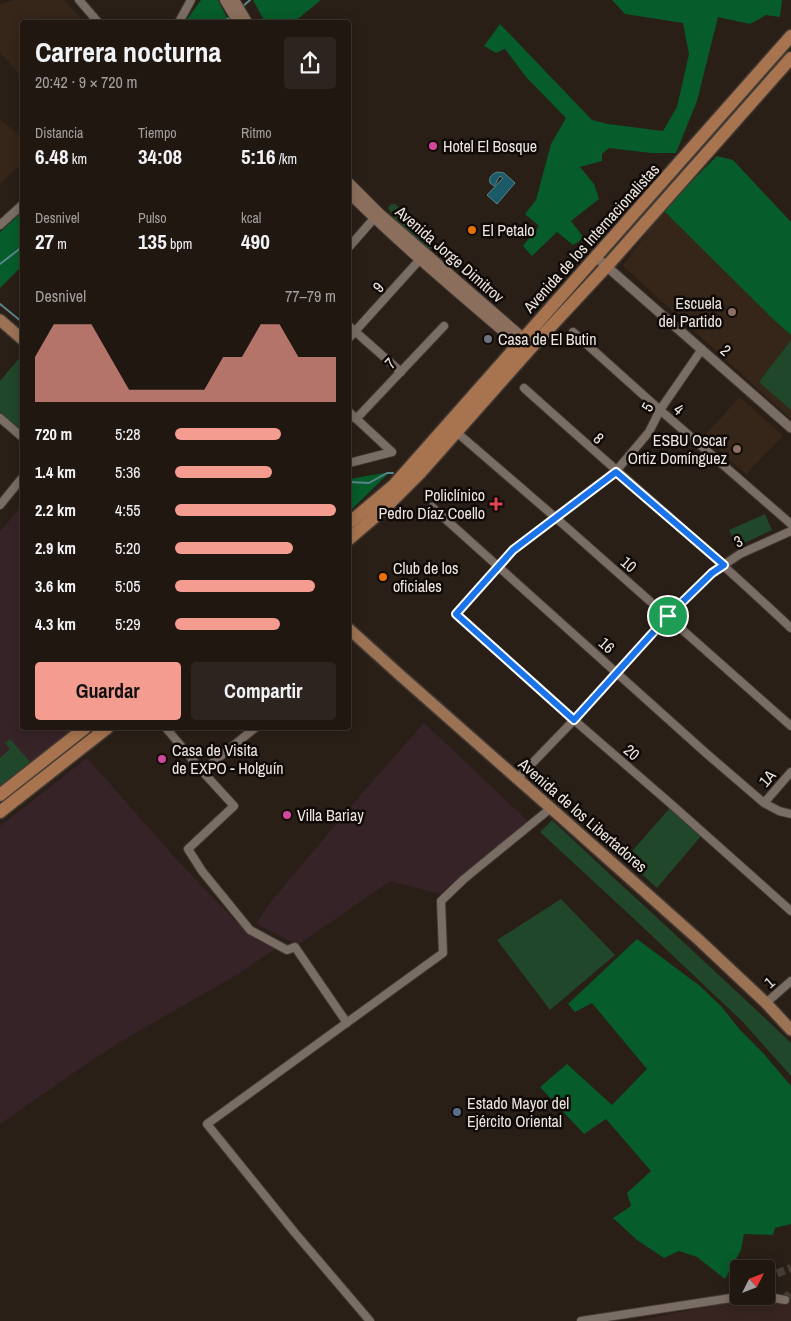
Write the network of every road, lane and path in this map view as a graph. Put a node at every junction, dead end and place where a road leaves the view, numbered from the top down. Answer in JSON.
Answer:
{"nodes":[{"id":1,"x":79,"y":0,"type":"edge"},
{"id":2,"x":191,"y":0,"type":"edge"},
{"id":3,"x":231,"y":2,"type":"edge"},
{"id":4,"x":96,"y":20,"type":"edge"},
{"id":5,"x":180,"y":20,"type":"edge"},
{"id":6,"x":237,"y":20,"type":"edge"},
{"id":7,"x":245,"y":20,"type":"edge"},
{"id":8,"x":791,"y":36,"type":"edge"},
{"id":9,"x":791,"y":58,"type":"edge"},
{"id":10,"x":351,"y":184,"type":"edge"},
{"id":11,"x":351,"y":195,"type":"edge"},
{"id":12,"x":20,"y":207,"type":"edge"},
{"id":13,"x":377,"y":216,"type":"junction"},
{"id":14,"x":0,"y":225,"type":"edge"},
{"id":15,"x":351,"y":245,"type":"edge"},
{"id":16,"x":423,"y":256,"type":"junction"},
{"id":17,"x":596,"y":256,"type":"junction"},
{"id":18,"x":607,"y":266,"type":"junction"},
{"id":19,"x":0,"y":320,"type":"edge"},
{"id":20,"x":444,"y":326,"type":"dead end"},
{"id":21,"x":352,"y":329,"type":"edge"},
{"id":22,"x":573,"y":332,"type":"dead end"},
{"id":23,"x":20,"y":337,"type":"edge"},
{"id":24,"x":524,"y":344,"type":"junction"},
{"id":25,"x":702,"y":349,"type":"junction"},
{"id":26,"x":401,"y":372,"type":"junction"},
{"id":27,"x":524,"y":388,"type":"dead end"},
{"id":28,"x":660,"y":410,"type":"junction"},
{"id":29,"x":351,"y":414,"type":"edge"},
{"id":30,"x":0,"y":418,"type":"edge"},
{"id":31,"x":356,"y":418,"type":"junction"},
{"id":32,"x":452,"y":428,"type":"junction"},
{"id":33,"x":791,"y":428,"type":"edge"},
{"id":34,"x":20,"y":435,"type":"edge"},
{"id":35,"x":351,"y":462,"type":"edge"},
{"id":36,"x":616,"y":472,"type":"junction"},
{"id":37,"x":20,"y":480,"type":"edge"},
{"id":38,"x":0,"y":505,"type":"edge"},
{"id":39,"x":432,"y":507,"type":"dead end"},
{"id":40,"x":556,"y":518,"type":"junction"},
{"id":41,"x":351,"y":521,"type":"edge"},
{"id":42,"x":791,"y":524,"type":"edge"},
{"id":43,"x":791,"y":531,"type":"edge"},
{"id":44,"x":351,"y":537,"type":"edge"},
{"id":45,"x":724,"y":565,"type":"junction"},
{"id":46,"x":498,"y":566,"type":"junction"},
{"id":47,"x":456,"y":614,"type":"joint"},
{"id":48,"x":668,"y":616,"type":"junction"},
{"id":49,"x":791,"y":628,"type":"edge"},
{"id":50,"x":351,"y":631,"type":"edge"},
{"id":51,"x":617,"y":672,"type":"junction"},
{"id":52,"x":574,"y":720,"type":"junction"},
{"id":53,"x":791,"y":726,"type":"edge"},
{"id":54,"x":82,"y":730,"type":"edge"},
{"id":55,"x":104,"y":730,"type":"edge"},
{"id":56,"x":168,"y":730,"type":"edge"},
{"id":57,"x":253,"y":730,"type":"edge"},
{"id":58,"x":202,"y":771,"type":"junction"},
{"id":59,"x":791,"y":772,"type":"edge"},
{"id":60,"x":517,"y":779,"type":"junction"},
{"id":61,"x":0,"y":795,"type":"edge"},
{"id":62,"x":764,"y":803,"type":"junction"},
{"id":63,"x":551,"y":808,"type":"junction"},
{"id":64,"x":0,"y":812,"type":"edge"},
{"id":65,"x":791,"y":814,"type":"edge"},
{"id":66,"x":791,"y":911,"type":"edge"},
{"id":67,"x":791,"y":981,"type":"edge"},
{"id":68,"x":766,"y":1003,"type":"junction"},
{"id":69,"x":347,"y":1023,"type":"junction"},
{"id":70,"x":791,"y":1030,"type":"edge"},
{"id":71,"x":730,"y":1298,"type":"edge"},
{"id":72,"x":775,"y":1299,"type":"edge"},
{"id":73,"x":785,"y":1300,"type":"dead end"},
{"id":74,"x":370,"y":1321,"type":"edge"},
{"id":75,"x":581,"y":1321,"type":"edge"}],
"edges":[{"from":1,"to":4,"type":"street"},
{"from":2,"to":5,"type":"street"},
{"from":3,"to":6,"type":"main road"},
{"from":3,"to":7,"type":"main road"},
{"from":8,"to":17,"type":"highway","name":"Avenida de los Internacionalistas"},
{"from":9,"to":18,"type":"highway","name":"Avenida de los Internacionalistas"},
{"from":10,"to":13,"type":"main road","name":"Avenida Jorge Dimitrov"},
{"from":11,"to":13,"type":"main road","name":"Avenida Jorge Dimitrov"},
{"from":12,"to":14,"type":"street"},
{"from":13,"to":15,"type":"street"},
{"from":13,"to":16,"type":"main road","name":"Avenida Jorge Dimitrov"},
{"from":16,"to":21,"type":"street","name":"9"},
{"from":16,"to":24,"type":"main road","name":"Avenida Jorge Dimitrov"},
{"from":17,"to":18,"type":"street","name":"2"},
{"from":17,"to":24,"type":"highway","name":"Avenida de los Internacionalistas"},
{"from":18,"to":24,"type":"highway","name":"Avenida de los Internacionalistas"},
{"from":18,"to":25,"type":"street","name":"2"},
{"from":19,"to":23,"type":"main road"},
{"from":20,"to":26,"type":"street","name":"7"},
{"from":21,"to":26,"type":"street"},
{"from":22,"to":28,"type":"street","name":"4"},
{"from":24,"to":32,"type":"highway","name":"Avenida de los Internacionalistas"},
{"from":25,"to":28,"type":"street","name":"5"},
{"from":25,"to":33,"type":"street","name":"2"},
{"from":26,"to":31,"type":"street","name":"7"},
{"from":27,"to":36,"type":"street","name":"8"},
{"from":28,"to":36,"type":"street","name":"5"},
{"from":28,"to":42,"type":"street","name":"4"},
{"from":29,"to":31,"type":"street"},
{"from":30,"to":34,"type":"street"},
{"from":31,"to":35,"type":"street"},
{"from":32,"to":40,"type":"street","name":"10"},
{"from":32,"to":41,"type":"highway","name":"Avenida de los Internacionalistas"},
{"from":32,"to":44,"type":"highway","name":"Avenida de los Internacionalistas"},
{"from":36,"to":40,"type":"street","name":"5"},
{"from":36,"to":45,"type":"street","name":"8"},
{"from":37,"to":38,"type":"street"},
{"from":39,"to":46,"type":"street","name":"16"},
{"from":40,"to":46,"type":"street","name":"5"},
{"from":40,"to":48,"type":"street","name":"10"},
{"from":43,"to":45,"type":"street","name":"3"},
{"from":45,"to":48,"type":"street","name":"3"},
{"from":45,"to":49,"type":"street","name":"8"},
{"from":46,"to":47,"type":"street","name":"5"},
{"from":46,"to":51,"type":"street","name":"16"},
{"from":47,"to":52,"type":"street","name":"20"},
{"from":48,"to":51,"type":"street","name":"3"},
{"from":48,"to":53,"type":"street","name":"10"},
{"from":50,"to":60,"type":"main road","name":"Avenida de los Libertadores"},
{"from":51,"to":52,"type":"street","name":"3"},
{"from":51,"to":62,"type":"street","name":"16"},
{"from":52,"to":60,"type":"street","name":"3"},
{"from":52,"to":66,"type":"street","name":"20"},
{"from":54,"to":61,"type":"highway"},
{"from":55,"to":64,"type":"highway"},
{"from":56,"to":58,"type":"street"},
{"from":57,"to":58,"type":"street"},
{"from":58,"to":69,"type":"street"},
{"from":59,"to":62,"type":"street","name":"1A"},
{"from":60,"to":63,"type":"main road","name":"Avenida de los Libertadores"},
{"from":62,"to":65,"type":"street","name":"16"},
{"from":63,"to":68,"type":"main road","name":"Avenida de los Libertadores"},
{"from":63,"to":69,"type":"street"},
{"from":67,"to":68,"type":"street","name":"1"},
{"from":68,"to":70,"type":"main road","name":"Avenida de los Libertadores"},
{"from":69,"to":74,"type":"street"},
{"from":71,"to":75,"type":"street"},
{"from":72,"to":73,"type":"street"}]}
